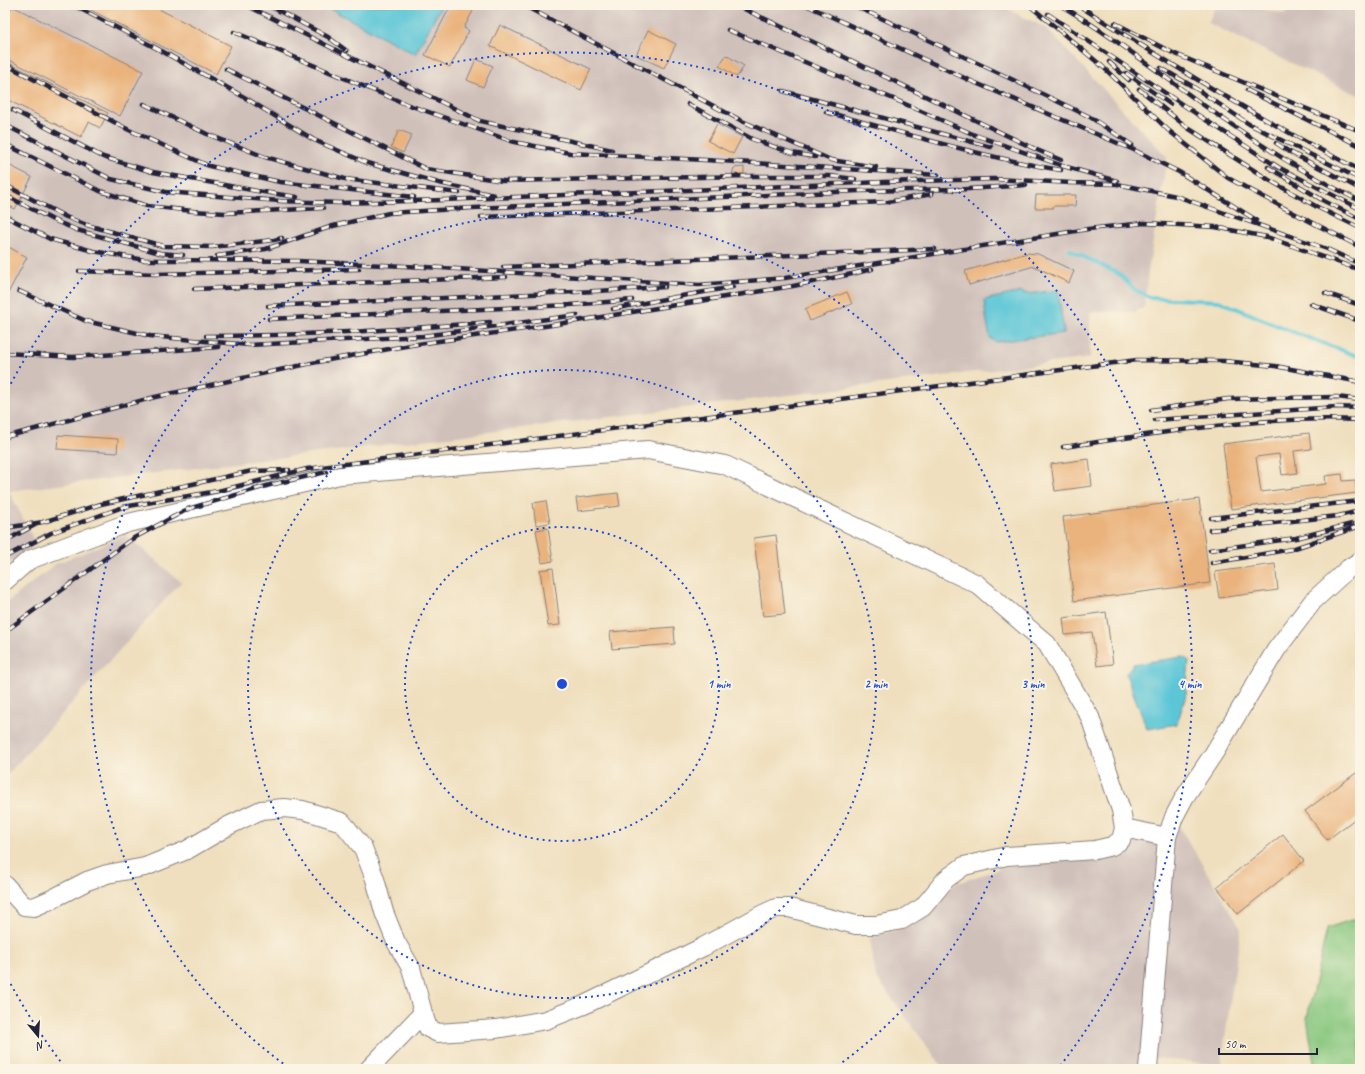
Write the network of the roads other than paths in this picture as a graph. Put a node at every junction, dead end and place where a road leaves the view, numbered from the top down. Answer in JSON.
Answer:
{"nodes":[{"id":1,"x":1360,"y":561,"type":"edge"},
{"id":2,"x":5,"y":581,"type":"edge"},
{"id":3,"x":1124,"y":828,"type":"junction"},
{"id":4,"x":1167,"y":837,"type":"junction"},
{"id":5,"x":5,"y":886,"type":"edge"},
{"id":6,"x":423,"y":1013,"type":"junction"},
{"id":7,"x":369,"y":1069,"type":"edge"},
{"id":8,"x":1148,"y":1069,"type":"edge"}],
"edges":[{"from":1,"to":4,"type":"street"},
{"from":2,"to":3,"type":"street"},
{"from":3,"to":4,"type":"street"},
{"from":3,"to":6,"type":"street"},
{"from":4,"to":8,"type":"street"},
{"from":5,"to":6,"type":"street"},
{"from":6,"to":7,"type":"street"}]}
